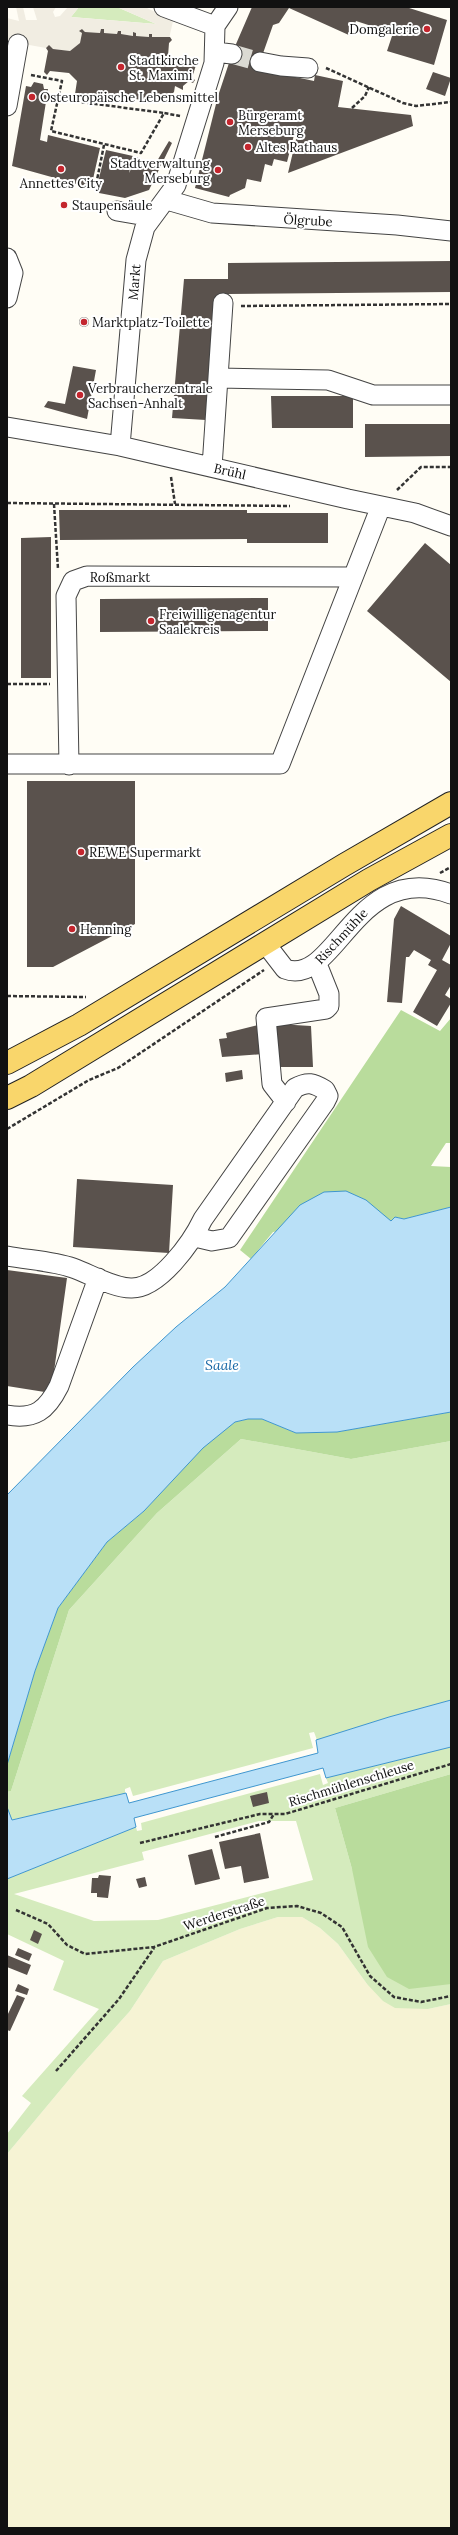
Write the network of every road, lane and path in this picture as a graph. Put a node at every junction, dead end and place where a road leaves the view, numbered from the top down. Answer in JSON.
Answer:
{"nodes":[{"id":1,"x":164,"y":7,"type":"edge"},
{"id":2,"x":228,"y":7,"type":"edge"},
{"id":3,"x":215,"y":26,"type":"junction"},
{"id":4,"x":18,"y":44,"type":"dead end"},
{"id":5,"x":260,"y":62,"type":"tunnel mouth"},
{"id":6,"x":308,"y":68,"type":"joint"},
{"id":7,"x":13,"y":72,"type":"junction"},
{"id":8,"x":369,"y":87,"type":"junction"},
{"id":9,"x":58,"y":100,"type":"junction"},
{"id":10,"x":451,"y":102,"type":"edge"},
{"id":11,"x":7,"y":106,"type":"edge"},
{"id":12,"x":352,"y":108,"type":"dead end"},
{"id":13,"x":164,"y":113,"type":"junction"},
{"id":14,"x":197,"y":119,"type":"junction"},
{"id":15,"x":104,"y":144,"type":"junction"},
{"id":16,"x":95,"y":190,"type":"dead end"},
{"id":17,"x":167,"y":200,"type":"junction"},
{"id":18,"x":117,"y":211,"type":"dead end"},
{"id":19,"x":152,"y":217,"type":"junction"},
{"id":20,"x":451,"y":231,"type":"edge"},
{"id":21,"x":7,"y":258,"type":"edge"},
{"id":22,"x":7,"y":298,"type":"edge"},
{"id":23,"x":223,"y":304,"type":"joint"},
{"id":24,"x":451,"y":304,"type":"edge"},
{"id":25,"x":219,"y":378,"type":"junction"},
{"id":26,"x":451,"y":395,"type":"edge"},
{"id":27,"x":7,"y":427,"type":"edge"},
{"id":28,"x":120,"y":446,"type":"junction"},
{"id":29,"x":168,"y":457,"type":"junction"},
{"id":30,"x":212,"y":467,"type":"junction"},
{"id":31,"x":451,"y":467,"type":"edge"},
{"id":32,"x":7,"y":503,"type":"edge"},
{"id":33,"x":54,"y":504,"type":"junction"},
{"id":34,"x":175,"y":504,"type":"junction"},
{"id":35,"x":294,"y":506,"type":"dead end"},
{"id":36,"x":386,"y":507,"type":"junction"},
{"id":37,"x":451,"y":526,"type":"edge"},
{"id":38,"x":354,"y":577,"type":"junction"},
{"id":39,"x":68,"y":588,"type":"junction"},
{"id":40,"x":7,"y":684,"type":"edge"},
{"id":41,"x":67,"y":684,"type":"junction"},
{"id":42,"x":7,"y":764,"type":"edge"},
{"id":43,"x":69,"y":765,"type":"junction"},
{"id":44,"x":451,"y":803,"type":"edge"},
{"id":45,"x":451,"y":835,"type":"edge"},
{"id":46,"x":451,"y":894,"type":"edge"},
{"id":47,"x":265,"y":943,"type":"junction"},
{"id":48,"x":277,"y":961,"type":"junction"},
{"id":49,"x":317,"y":964,"type":"junction"},
{"id":50,"x":7,"y":1063,"type":"edge"},
{"id":51,"x":7,"y":1098,"type":"edge"},
{"id":52,"x":286,"y":1102,"type":"junction"},
{"id":53,"x":7,"y":1129,"type":"edge"},
{"id":54,"x":195,"y":1237,"type":"junction"},
{"id":55,"x":7,"y":1256,"type":"edge"},
{"id":56,"x":98,"y":1278,"type":"junction"},
{"id":57,"x":7,"y":1415,"type":"edge"},
{"id":58,"x":451,"y":1764,"type":"edge"},
{"id":59,"x":274,"y":1814,"type":"junction"},
{"id":60,"x":215,"y":1837,"type":"dead end"},
{"id":61,"x":140,"y":1843,"type":"dead end"},
{"id":62,"x":16,"y":1910,"type":"dead end"},
{"id":63,"x":154,"y":1947,"type":"junction"},
{"id":64,"x":451,"y":1996,"type":"edge"},
{"id":65,"x":56,"y":2071,"type":"dead end"}],
"edges":[{"from":1,"to":3,"type":"street"},
{"from":2,"to":3,"type":"street"},
{"from":3,"to":14,"type":"street","name":"Markt"},
{"from":4,"to":7,"type":"street"},
{"from":5,"to":6,"type":"street"},
{"from":6,"to":8,"type":"path"},
{"from":7,"to":9,"type":"path"},
{"from":7,"to":11,"type":"street"},
{"from":8,"to":10,"type":"path"},
{"from":8,"to":12,"type":"path"},
{"from":9,"to":13,"type":"path"},
{"from":9,"to":15,"type":"path"},
{"from":13,"to":14,"type":"path"},
{"from":13,"to":15,"type":"path"},
{"from":14,"to":17,"type":"street","name":"Markt"},
{"from":15,"to":16,"type":"path"},
{"from":17,"to":19,"type":"street","name":"Markt"},
{"from":17,"to":20,"type":"street","name":"Ölgrube"},
{"from":18,"to":19,"type":"street"},
{"from":19,"to":28,"type":"street","name":"Markt"},
{"from":21,"to":22,"type":"street"},
{"from":23,"to":24,"type":"path"},
{"from":23,"to":25,"type":"street"},
{"from":25,"to":26,"type":"street"},
{"from":25,"to":30,"type":"street"},
{"from":27,"to":28,"type":"street","name":"Brühl"},
{"from":28,"to":29,"type":"street","name":"Brühl"},
{"from":29,"to":30,"type":"street","name":"Brühl"},
{"from":29,"to":34,"type":"path"},
{"from":30,"to":36,"type":"street","name":"Brühl"},
{"from":31,"to":36,"type":"path"},
{"from":32,"to":33,"type":"path"},
{"from":33,"to":34,"type":"path"},
{"from":33,"to":39,"type":"path"},
{"from":34,"to":35,"type":"path"},
{"from":36,"to":37,"type":"street","name":"Brühl"},
{"from":36,"to":38,"type":"street"},
{"from":38,"to":39,"type":"street","name":"Roßmarkt"},
{"from":38,"to":43,"type":"street"},
{"from":39,"to":41,"type":"street"},
{"from":40,"to":41,"type":"path"},
{"from":41,"to":43,"type":"street"},
{"from":42,"to":43,"type":"street"},
{"from":44,"to":50,"type":"main road"},
{"from":45,"to":47,"type":"main road"},
{"from":46,"to":49,"type":"street","name":"Rischmühle"},
{"from":47,"to":48,"type":"street","name":"Rischmühle"},
{"from":47,"to":51,"type":"main road"},
{"from":48,"to":49,"type":"street","name":"Rischmühle"},
{"from":48,"to":53,"type":"path"},
{"from":49,"to":52,"type":"street"},
{"from":52,"to":54,"type":"street"},
{"from":52,"to":54,"type":"street"},
{"from":54,"to":56,"type":"street"},
{"from":55,"to":56,"type":"street"},
{"from":56,"to":57,"type":"street"},
{"from":58,"to":59,"type":"path","name":"Rischmühlenschleuse"},
{"from":59,"to":60,"type":"path"},
{"from":59,"to":61,"type":"path","name":"Rischmühlenschleuse"},
{"from":62,"to":63,"type":"path","name":"Werderstraße"},
{"from":63,"to":64,"type":"path","name":"Werderstraße"},
{"from":63,"to":65,"type":"path"}]}
